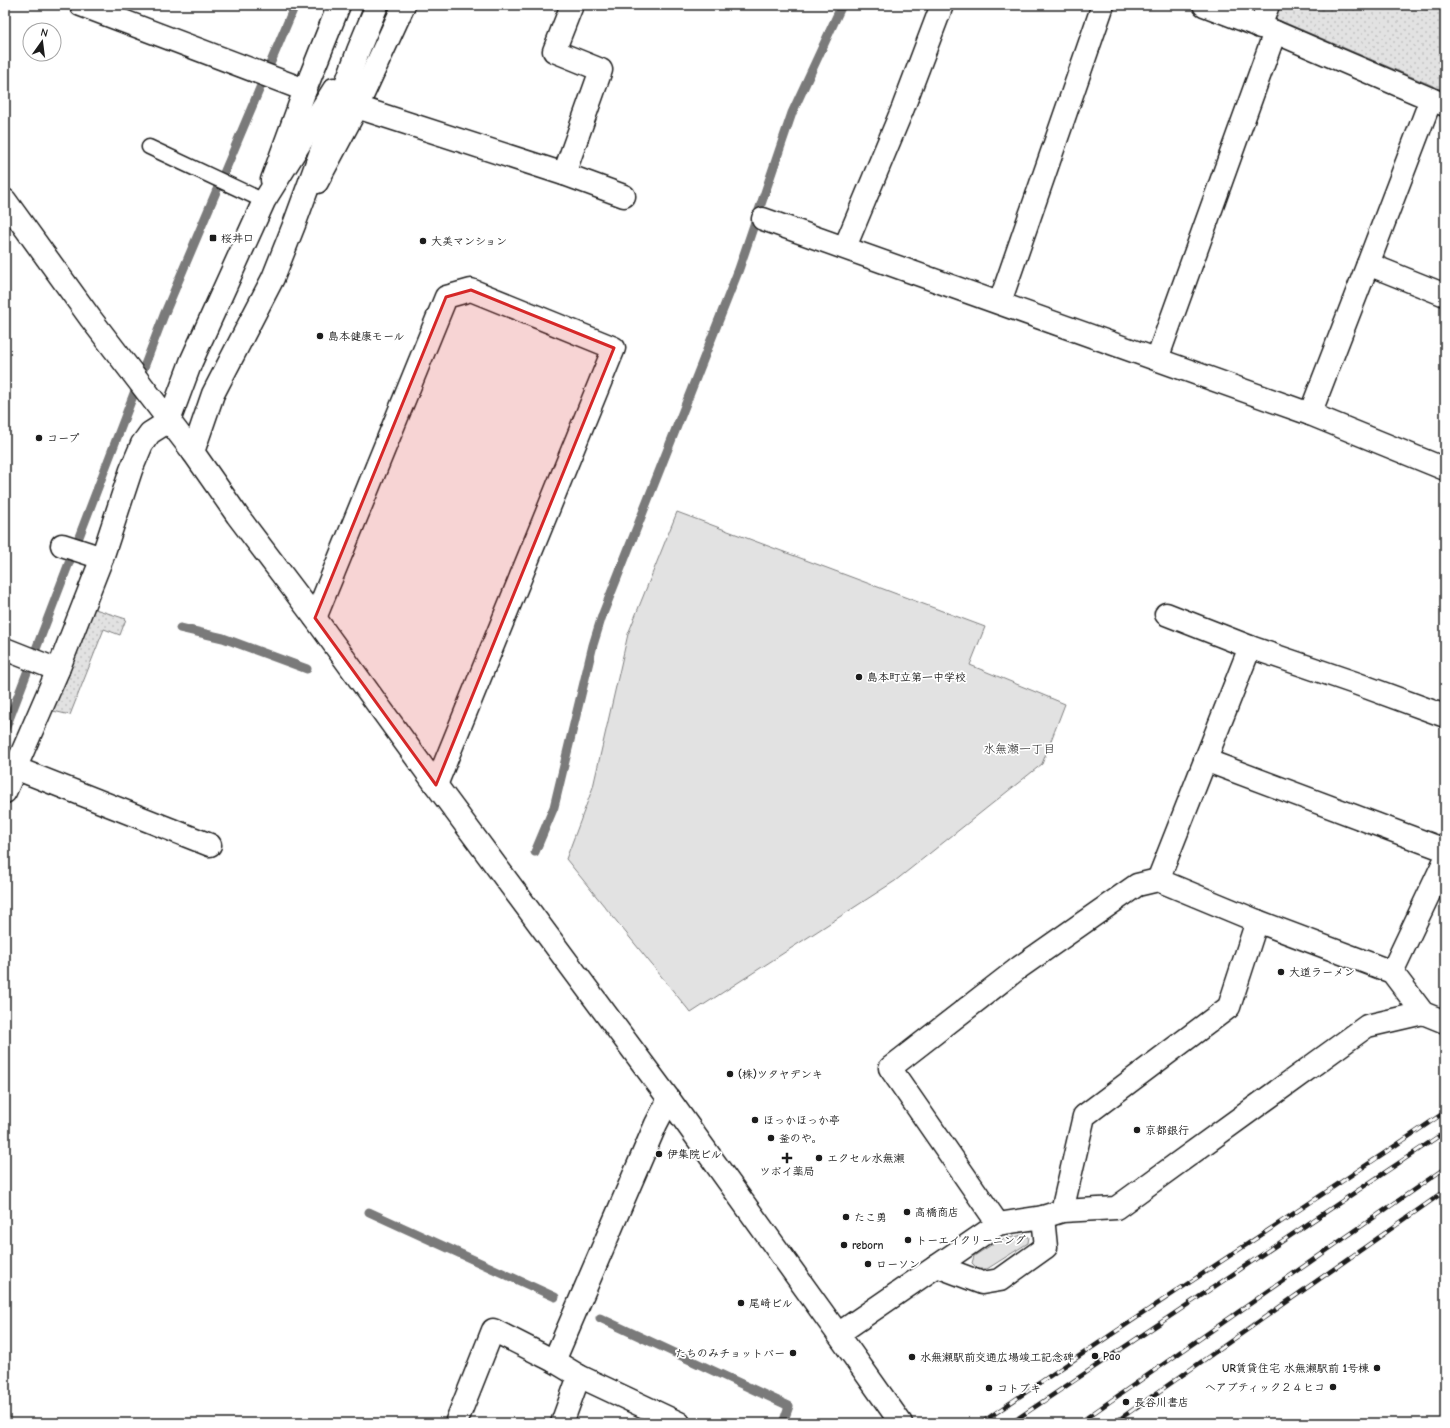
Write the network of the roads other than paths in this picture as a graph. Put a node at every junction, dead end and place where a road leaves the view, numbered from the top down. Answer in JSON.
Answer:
{"nodes":[{"id":1,"x":81,"y":5,"type":"edge"},
{"id":2,"x":339,"y":5,"type":"edge"},
{"id":3,"x":377,"y":5,"type":"edge"},
{"id":4,"x":404,"y":5,"type":"edge"},
{"id":5,"x":572,"y":5,"type":"edge"},
{"id":6,"x":942,"y":5,"type":"edge"},
{"id":7,"x":1103,"y":5,"type":"edge"},
{"id":8,"x":1204,"y":5,"type":"edge"},
{"id":9,"x":1268,"y":5,"type":"edge"},
{"id":10,"x":1267,"y":29,"type":"junction"},
{"id":11,"x":358,"y":51,"type":"junction"},
{"id":12,"x":305,"y":90,"type":"junction"},
{"id":13,"x":1438,"y":102,"type":"edge"},
{"id":14,"x":358,"y":106,"type":"junction"},
{"id":15,"x":149,"y":147,"type":"dead end"},
{"id":16,"x":564,"y":174,"type":"junction"},
{"id":17,"x":624,"y":196,"type":"dead end"},
{"id":18,"x":5,"y":200,"type":"edge"},
{"id":19,"x":264,"y":201,"type":"junction"},
{"id":20,"x":763,"y":219,"type":"dead end"},
{"id":21,"x":294,"y":225,"type":"junction"},
{"id":22,"x":845,"y":247,"type":"junction"},
{"id":23,"x":1368,"y":264,"type":"junction"},
{"id":24,"x":1445,"y":295,"type":"edge"},
{"id":25,"x":1000,"y":302,"type":"junction"},
{"id":26,"x":1157,"y":359,"type":"junction"},
{"id":27,"x":1310,"y":414,"type":"junction"},
{"id":28,"x":169,"y":421,"type":"junction"},
{"id":29,"x":193,"y":452,"type":"junction"},
{"id":30,"x":1445,"y":469,"type":"edge"},
{"id":31,"x":62,"y":545,"type":"dead end"},
{"id":32,"x":96,"y":556,"type":"junction"},
{"id":33,"x":1166,"y":614,"type":"dead end"},
{"id":34,"x":315,"y":618,"type":"junction"},
{"id":35,"x":1250,"y":647,"type":"junction"},
{"id":36,"x":9,"y":651,"type":"edge"},
{"id":37,"x":52,"y":668,"type":"junction"},
{"id":38,"x":1445,"y":716,"type":"edge"},
{"id":39,"x":1205,"y":760,"type":"junction"},
{"id":40,"x":9,"y":765,"type":"edge"},
{"id":41,"x":436,"y":785,"type":"junction"},
{"id":42,"x":5,"y":792,"type":"edge"},
{"id":43,"x":210,"y":845,"type":"dead end"},
{"id":44,"x":1445,"y":850,"type":"edge"},
{"id":45,"x":1445,"y":860,"type":"edge"},
{"id":46,"x":1158,"y":880,"type":"junction"},
{"id":47,"x":1257,"y":921,"type":"junction"},
{"id":48,"x":1392,"y":972,"type":"junction"},
{"id":49,"x":1423,"y":1013,"type":"junction"},
{"id":50,"x":1445,"y":1022,"type":"edge"},
{"id":51,"x":669,"y":1099,"type":"junction"},
{"id":52,"x":1052,"y":1214,"type":"junction"},
{"id":53,"x":998,"y":1224,"type":"junction"},
{"id":54,"x":936,"y":1266,"type":"junction"},
{"id":55,"x":838,"y":1334,"type":"junction"},
{"id":56,"x":554,"y":1361,"type":"junction"},
{"id":57,"x":579,"y":1376,"type":"junction"},
{"id":58,"x":456,"y":1423,"type":"edge"},
{"id":59,"x":562,"y":1423,"type":"edge"},
{"id":60,"x":679,"y":1423,"type":"edge"},
{"id":61,"x":901,"y":1423,"type":"edge"}],
"edges":[{"from":1,"to":12,"type":"street"},
{"from":2,"to":12,"type":"street"},
{"from":3,"to":11,"type":"street"},
{"from":4,"to":14,"type":"street"},
{"from":5,"to":16,"type":"street"},
{"from":6,"to":22,"type":"street"},
{"from":7,"to":25,"type":"street"},
{"from":8,"to":10,"type":"street"},
{"from":9,"to":10,"type":"street"},
{"from":10,"to":13,"type":"street"},
{"from":10,"to":26,"type":"street"},
{"from":11,"to":19,"type":"street"},
{"from":11,"to":21,"type":"street"},
{"from":12,"to":19,"type":"street"},
{"from":13,"to":23,"type":"street"},
{"from":14,"to":16,"type":"street"},
{"from":14,"to":21,"type":"street"},
{"from":15,"to":19,"type":"lane"},
{"from":16,"to":17,"type":"street"},
{"from":18,"to":28,"type":"street"},
{"from":19,"to":28,"type":"street"},
{"from":20,"to":22,"type":"street"},
{"from":21,"to":29,"type":"street"},
{"from":22,"to":25,"type":"street"},
{"from":23,"to":24,"type":"street"},
{"from":23,"to":27,"type":"street"},
{"from":25,"to":26,"type":"street"},
{"from":26,"to":27,"type":"street"},
{"from":27,"to":30,"type":"street"},
{"from":28,"to":29,"type":"street"},
{"from":28,"to":32,"type":"street"},
{"from":29,"to":34,"type":"street"},
{"from":31,"to":32,"type":"street"},
{"from":32,"to":37,"type":"street"},
{"from":33,"to":35,"type":"street"},
{"from":34,"to":41,"type":"street"},
{"from":34,"to":41,"type":"street"},
{"from":35,"to":38,"type":"street"},
{"from":35,"to":39,"type":"street"},
{"from":36,"to":37,"type":"street"},
{"from":37,"to":40,"type":"street"},
{"from":39,"to":44,"type":"street"},
{"from":39,"to":46,"type":"street"},
{"from":40,"to":42,"type":"street"},
{"from":40,"to":43,"type":"street"},
{"from":41,"to":51,"type":"street"},
{"from":45,"to":48,"type":"street"},
{"from":46,"to":47,"type":"street"},
{"from":46,"to":53,"type":"street"},
{"from":47,"to":48,"type":"street"},
{"from":47,"to":52,"type":"street"},
{"from":48,"to":49,"type":"street"},
{"from":49,"to":50,"type":"street"},
{"from":49,"to":52,"type":"street"},
{"from":51,"to":55,"type":"street"},
{"from":51,"to":56,"type":"street"},
{"from":52,"to":53,"type":"street"},
{"from":52,"to":54,"type":"street"},
{"from":53,"to":54,"type":"street"},
{"from":54,"to":55,"type":"street"},
{"from":55,"to":61,"type":"street"},
{"from":56,"to":57,"type":"street"},
{"from":56,"to":58,"type":"street"},
{"from":57,"to":59,"type":"street"},
{"from":57,"to":60,"type":"street"}]}
